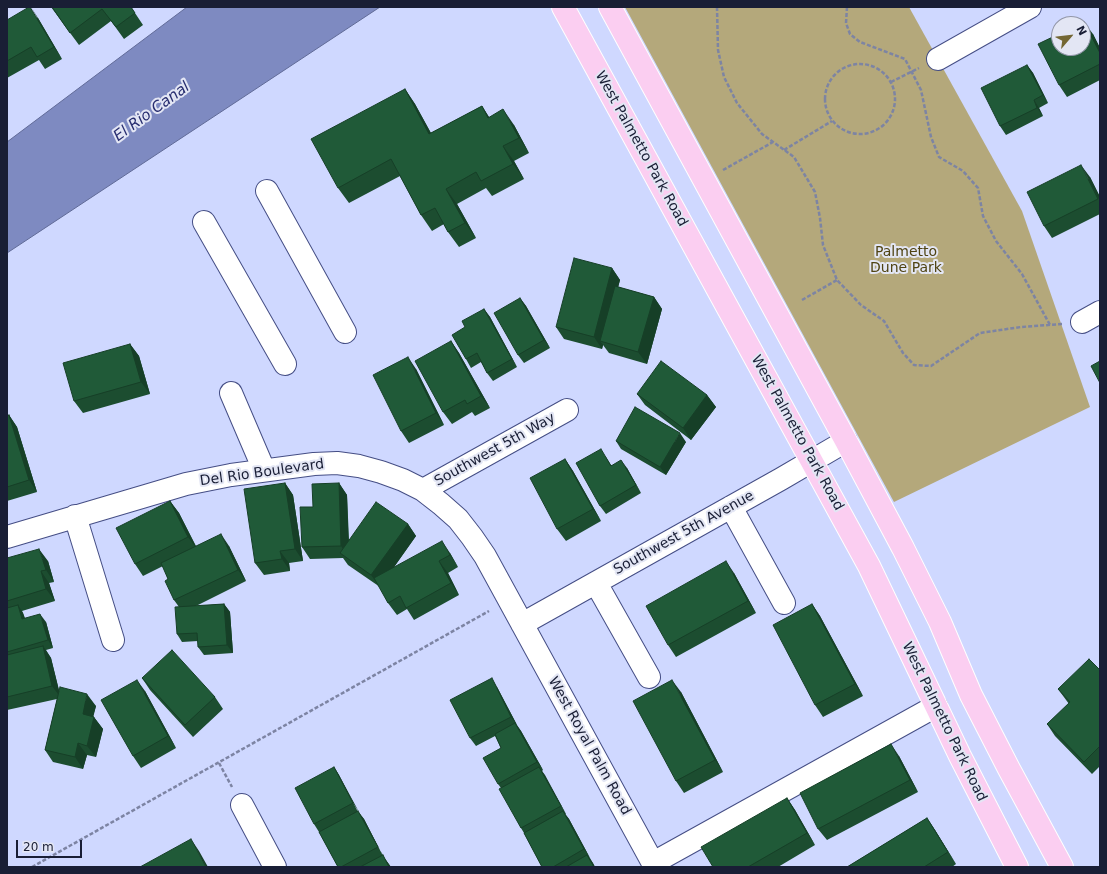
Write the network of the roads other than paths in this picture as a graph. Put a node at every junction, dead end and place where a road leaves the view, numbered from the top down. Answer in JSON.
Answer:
{"nodes":[{"id":1,"x":563,"y":7,"type":"edge"},
{"id":2,"x":610,"y":7,"type":"edge"},
{"id":3,"x":1030,"y":7,"type":"edge"},
{"id":4,"x":938,"y":59,"type":"road end"},
{"id":5,"x":267,"y":192,"type":"dead end"},
{"id":6,"x":204,"y":222,"type":"dead end"},
{"id":7,"x":345,"y":332,"type":"dead end"},
{"id":8,"x":285,"y":364,"type":"dead end"},
{"id":9,"x":231,"y":393,"type":"dead end"},
{"id":10,"x":568,"y":410,"type":"dead end"},
{"id":11,"x":846,"y":441,"type":"junction"},
{"id":12,"x":812,"y":461,"type":"junction"},
{"id":13,"x":264,"y":470,"type":"junction"},
{"id":14,"x":423,"y":490,"type":"junction"},
{"id":15,"x":731,"y":506,"type":"junction"},
{"id":16,"x":75,"y":516,"type":"junction"},
{"id":17,"x":7,"y":537,"type":"edge"},
{"id":18,"x":596,"y":583,"type":"junction"},
{"id":19,"x":784,"y":603,"type":"dead end"},
{"id":20,"x":522,"y":624,"type":"junction"},
{"id":21,"x":113,"y":640,"type":"dead end"},
{"id":22,"x":649,"y":677,"type":"dead end"},
{"id":23,"x":936,"y":706,"type":"junction"},
{"id":24,"x":242,"y":805,"type":"road end"},
{"id":25,"x":654,"y":865,"type":"edge"},
{"id":26,"x":1015,"y":866,"type":"edge"},
{"id":27,"x":276,"y":867,"type":"edge"},
{"id":28,"x":1062,"y":867,"type":"edge"}],
"edges":[{"from":1,"to":12,"type":"main road","name":"West Palmetto Park Road"},
{"from":2,"to":11,"type":"main road"},
{"from":3,"to":4,"type":"street"},
{"from":5,"to":7,"type":"street"},
{"from":6,"to":8,"type":"street"},
{"from":9,"to":13,"type":"street"},
{"from":10,"to":14,"type":"street","name":"Southwest 5th Way"},
{"from":11,"to":12,"type":"street","name":"Southwest 5th Avenue"},
{"from":11,"to":28,"type":"main road"},
{"from":12,"to":15,"type":"street","name":"Southwest 5th Avenue"},
{"from":12,"to":23,"type":"main road","name":"West Palmetto Park Road"},
{"from":13,"to":14,"type":"street","name":"Del Rio Boulevard"},
{"from":13,"to":16,"type":"street","name":"Del Rio Boulevard"},
{"from":14,"to":20,"type":"street","name":"Del Rio Boulevard"},
{"from":15,"to":18,"type":"street","name":"Southwest 5th Avenue"},
{"from":15,"to":19,"type":"street"},
{"from":16,"to":17,"type":"street","name":"Del Rio Boulevard"},
{"from":16,"to":21,"type":"street"},
{"from":18,"to":20,"type":"street","name":"Southwest 5th Avenue"},
{"from":18,"to":22,"type":"street"},
{"from":20,"to":25,"type":"street","name":"West Royal Palm Road"},
{"from":23,"to":25,"type":"street"},
{"from":23,"to":26,"type":"main road","name":"West Palmetto Park Road"},
{"from":24,"to":27,"type":"street"}]}
